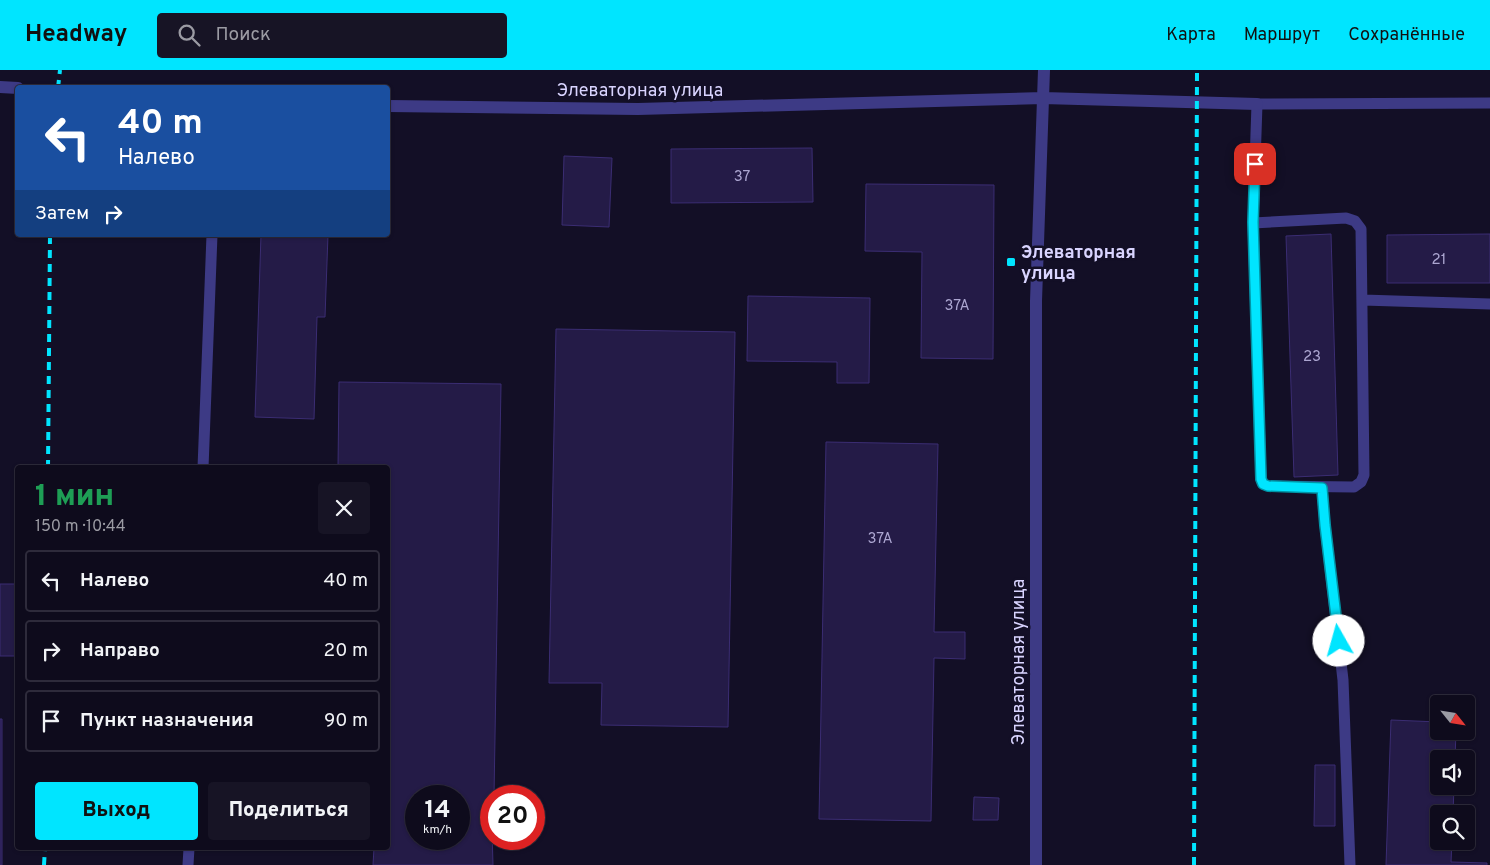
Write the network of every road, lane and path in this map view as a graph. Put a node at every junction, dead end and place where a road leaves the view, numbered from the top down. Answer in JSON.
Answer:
{"nodes":[{"id":1,"x":1044,"y":70,"type":"edge"},
{"id":2,"x":0,"y":88,"type":"edge"},
{"id":3,"x":15,"y":88,"type":"edge"},
{"id":4,"x":1043,"y":98,"type":"junction"},
{"id":5,"x":1257,"y":104,"type":"junction"},
{"id":6,"x":1490,"y":104,"type":"edge"},
{"id":7,"x":390,"y":106,"type":"edge"},
{"id":8,"x":1253,"y":222,"type":"junction"},
{"id":9,"x":212,"y":237,"type":"edge"},
{"id":10,"x":1363,"y":300,"type":"junction"},
{"id":11,"x":1490,"y":304,"type":"edge"},
{"id":12,"x":203,"y":465,"type":"edge"},
{"id":13,"x":1322,"y":488,"type":"junction"},
{"id":14,"x":189,"y":850,"type":"edge"},
{"id":15,"x":188,"y":865,"type":"edge"},
{"id":16,"x":1036,"y":865,"type":"edge"},
{"id":17,"x":1350,"y":865,"type":"edge"}],
"edges":[{"from":1,"to":4,"type":"street","name":"Элеваторная улица"},
{"from":2,"to":3,"type":"street"},
{"from":4,"to":5,"type":"street","name":"Элеваторная улица"},
{"from":4,"to":7,"type":"street","name":"Элеваторная улица"},
{"from":4,"to":16,"type":"street","name":"Элеваторная улица"},
{"from":5,"to":6,"type":"lane"},
{"from":5,"to":8,"type":"lane"},
{"from":8,"to":10,"type":"lane"},
{"from":8,"to":13,"type":"lane"},
{"from":9,"to":12,"type":"lane"},
{"from":10,"to":11,"type":"lane"},
{"from":10,"to":13,"type":"lane"},
{"from":13,"to":17,"type":"lane"},
{"from":14,"to":15,"type":"lane"}]}
